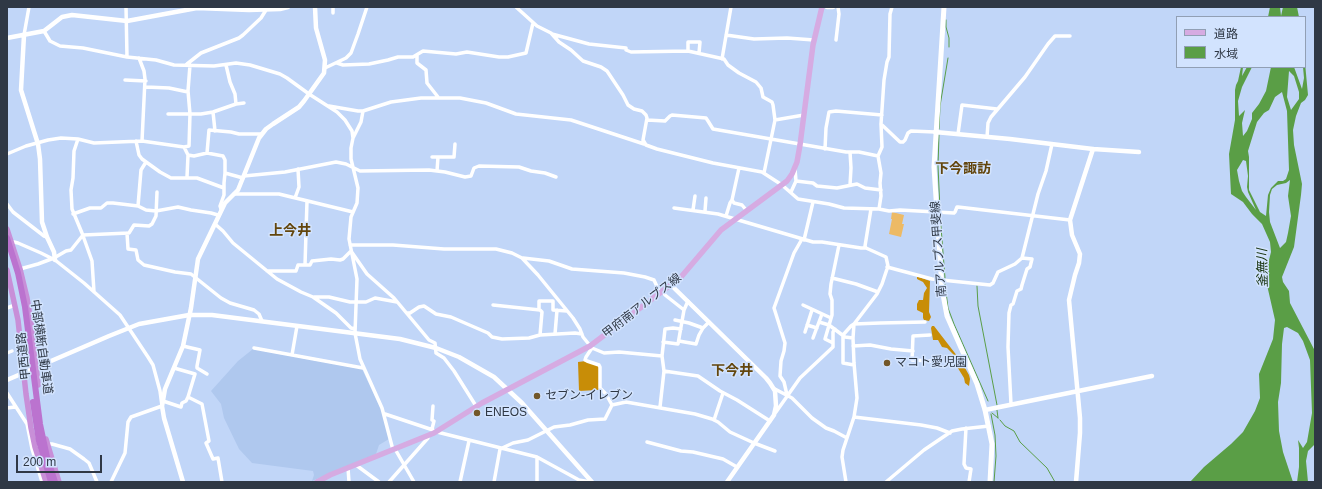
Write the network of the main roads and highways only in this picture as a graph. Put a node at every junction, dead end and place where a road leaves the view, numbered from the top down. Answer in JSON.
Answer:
{"nodes":[{"id":1,"x":822,"y":7,"type":"edge"},
{"id":2,"x":944,"y":7,"type":"edge"},
{"id":3,"x":7,"y":229,"type":"edge"},
{"id":4,"x":8,"y":242,"type":"edge"},
{"id":5,"x":7,"y":270,"type":"edge"},
{"id":6,"x":8,"y":278,"type":"edge"},
{"id":7,"x":46,"y":482,"type":"edge"},
{"id":8,"x":50,"y":482,"type":"edge"},
{"id":9,"x":55,"y":482,"type":"edge"},
{"id":10,"x":59,"y":482,"type":"edge"},
{"id":11,"x":317,"y":482,"type":"edge"},
{"id":12,"x":990,"y":482,"type":"edge"}],
"edges":[{"from":1,"to":11,"type":"main road","name":"甲府南アルプス線"},
{"from":2,"to":12,"type":"main road","name":"南アルプス甲斐線"},
{"from":3,"to":4,"type":"highway","name":"甲西道路"},
{"from":4,"to":8,"type":"highway","name":"中部横断自動車道"},
{"from":4,"to":9,"type":"highway","name":"中部横断自動車道"},
{"from":4,"to":10,"type":"highway","name":"甲西道路"},
{"from":5,"to":6,"type":"highway","name":"甲西道路"},
{"from":6,"to":7,"type":"highway","name":"甲西道路"}]}
